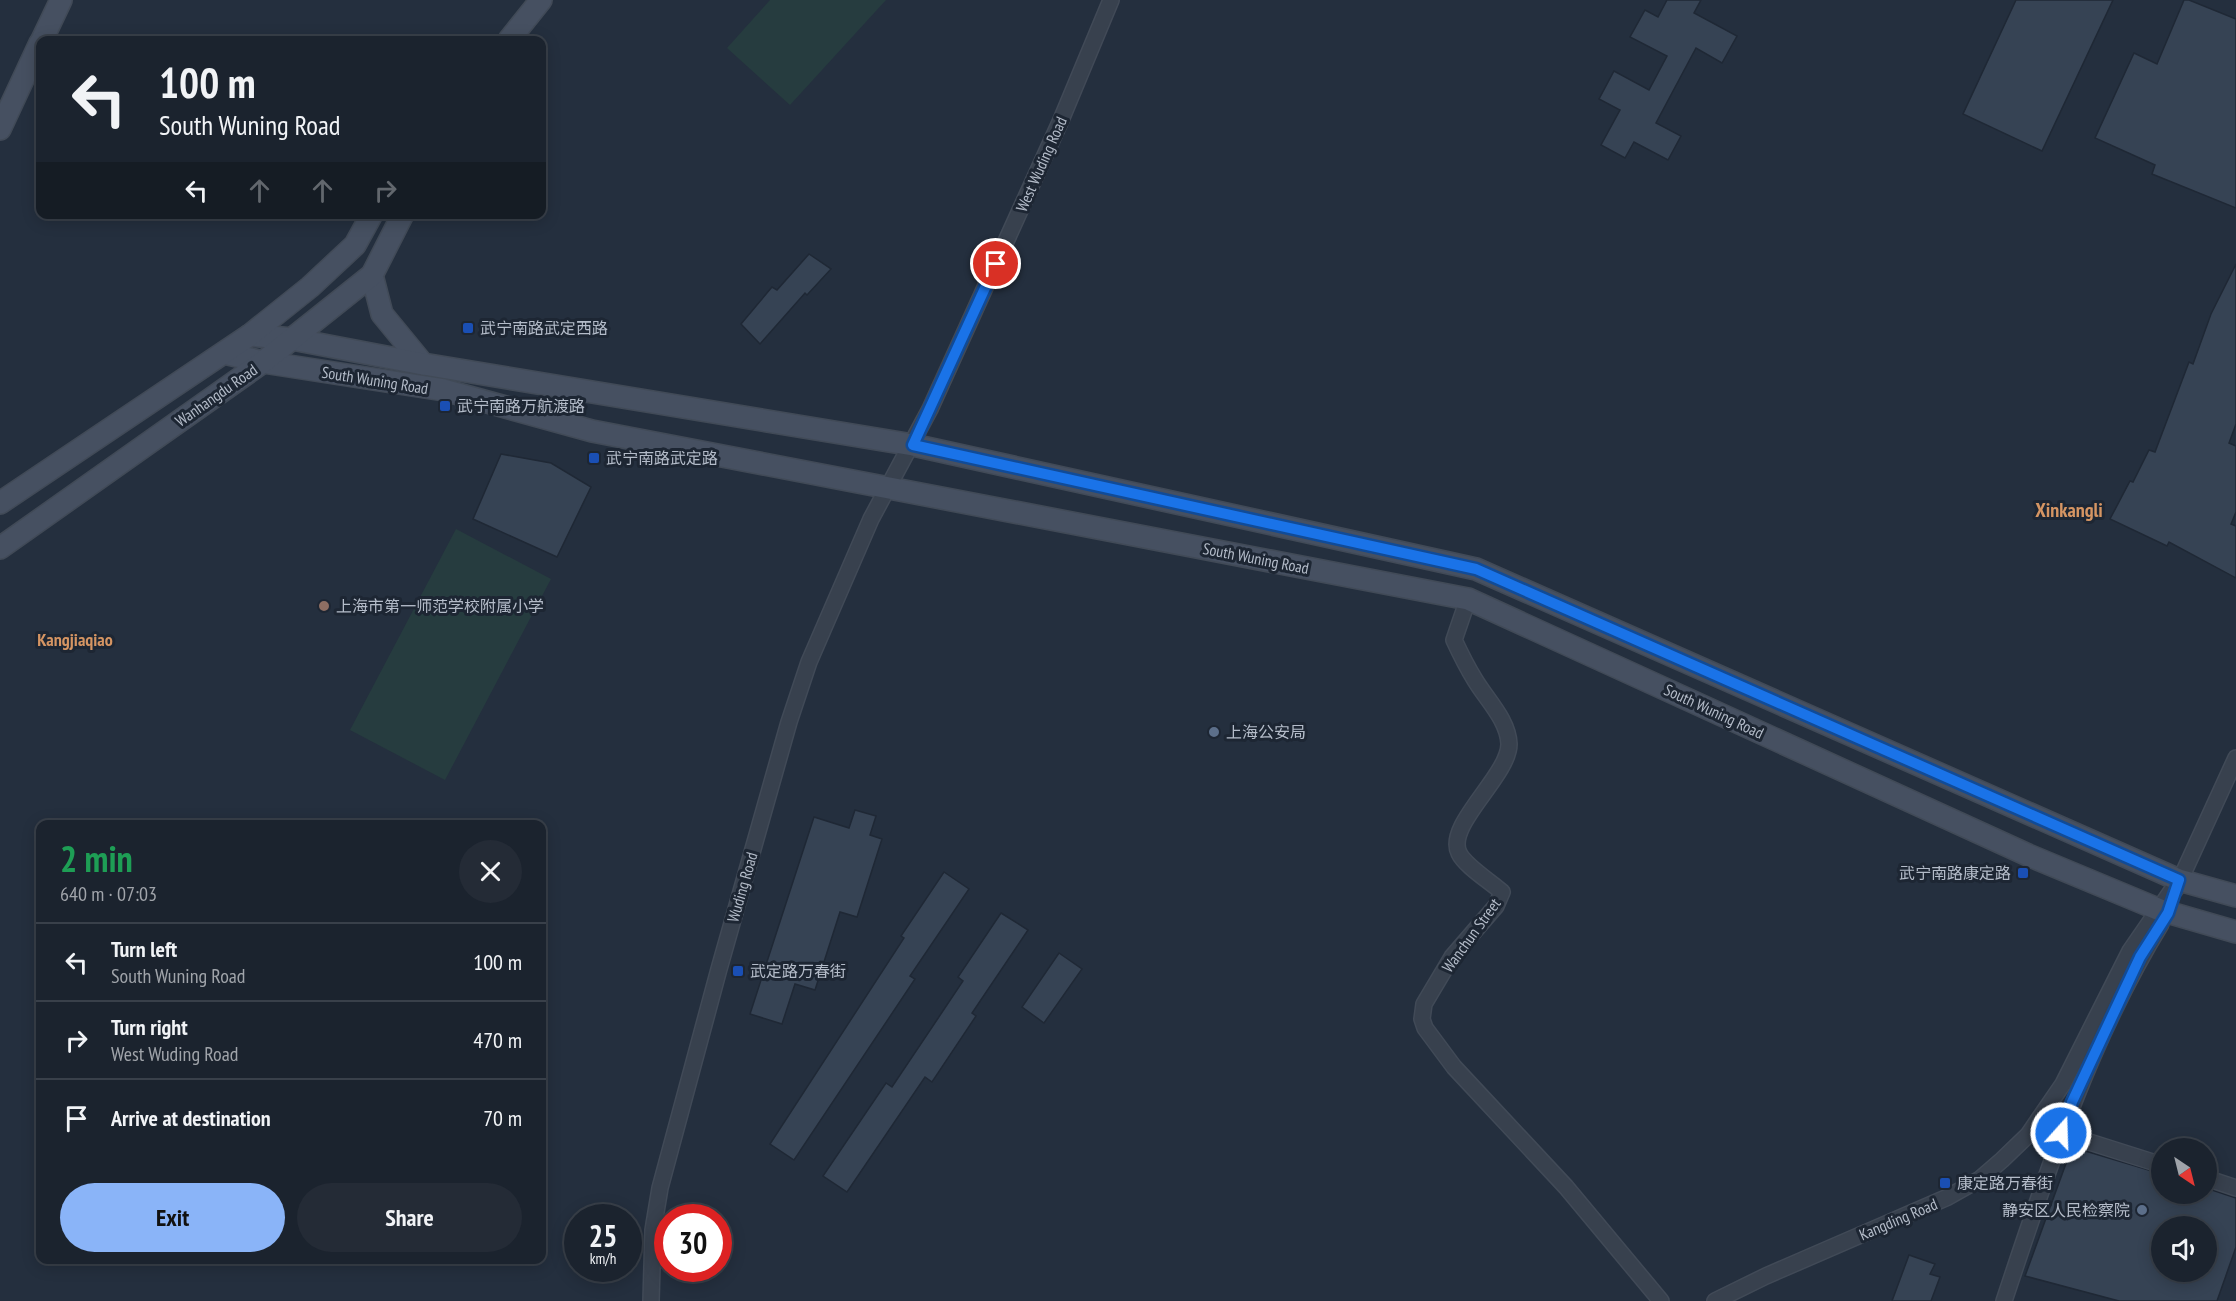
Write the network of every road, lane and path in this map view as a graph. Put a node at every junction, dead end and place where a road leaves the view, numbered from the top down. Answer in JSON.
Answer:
{"nodes":[{"id":1,"x":61,"y":0,"type":"edge"},
{"id":2,"x":541,"y":0,"type":"edge"},
{"id":3,"x":1111,"y":0,"type":"edge"},
{"id":4,"x":44,"y":36,"type":"edge"},
{"id":5,"x":512,"y":36,"type":"edge"},
{"id":6,"x":36,"y":53,"type":"edge"},
{"id":7,"x":0,"y":129,"type":"edge"},
{"id":8,"x":369,"y":219,"type":"edge"},
{"id":9,"x":400,"y":219,"type":"edge"},
{"id":10,"x":372,"y":275,"type":"junction"},
{"id":11,"x":250,"y":335,"type":"junction"},
{"id":12,"x":292,"y":339,"type":"junction"},
{"id":13,"x":224,"y":353,"type":"junction"},
{"id":14,"x":263,"y":362,"type":"junction"},
{"id":15,"x":423,"y":364,"type":"junction"},
{"id":16,"x":913,"y":445,"type":"junction"},
{"id":17,"x":886,"y":488,"type":"junction"},
{"id":18,"x":0,"y":503,"type":"edge"},
{"id":19,"x":0,"y":548,"type":"edge"},
{"id":20,"x":1468,"y":599,"type":"junction"},
{"id":21,"x":2236,"y":758,"type":"edge"},
{"id":22,"x":2179,"y":880,"type":"junction"},
{"id":23,"x":2236,"y":896,"type":"edge"},
{"id":24,"x":2164,"y":911,"type":"junction"},
{"id":25,"x":2236,"y":932,"type":"edge"},
{"id":26,"x":2061,"y":1133,"type":"junction"},
{"id":27,"x":2151,"y":1161,"type":"edge"},
{"id":28,"x":2217,"y":1182,"type":"edge"},
{"id":29,"x":2236,"y":1188,"type":"edge"},
{"id":30,"x":651,"y":1301,"type":"edge"},
{"id":31,"x":1661,"y":1301,"type":"edge"},
{"id":32,"x":1715,"y":1301,"type":"edge"},
{"id":33,"x":2004,"y":1301,"type":"edge"}],
"edges":[{"from":1,"to":4,"type":"main road"},
{"from":2,"to":5,"type":"main road"},
{"from":3,"to":16,"type":"street","name":"West Wuding Road"},
{"from":6,"to":7,"type":"main road"},
{"from":8,"to":11,"type":"main road","name":"Wanhangdu Road"},
{"from":9,"to":10,"type":"main road","name":"Wanhangdu Road"},
{"from":10,"to":12,"type":"main road","name":"Wanhangdu Road"},
{"from":10,"to":15,"type":"main road"},
{"from":11,"to":12,"type":"main road","name":"South Wuning Road"},
{"from":11,"to":13,"type":"main road","name":"Wanhangdu Road"},
{"from":12,"to":14,"type":"main road","name":"Wanhangdu Road"},
{"from":12,"to":15,"type":"main road","name":"South Wuning Road"},
{"from":13,"to":14,"type":"main road","name":"South Wuning Road"},
{"from":13,"to":18,"type":"main road","name":"Wanhangdu Road"},
{"from":14,"to":17,"type":"main road","name":"South Wuning Road"},
{"from":14,"to":19,"type":"main road","name":"Wanhangdu Road"},
{"from":15,"to":16,"type":"main road","name":"South Wuning Road"},
{"from":16,"to":17,"type":"street","name":"West Wuding Road"},
{"from":16,"to":22,"type":"main road","name":"South Wuning Road"},
{"from":17,"to":20,"type":"main road","name":"South Wuning Road"},
{"from":17,"to":30,"type":"street","name":"Wuding Road"},
{"from":20,"to":24,"type":"main road","name":"South Wuning Road"},
{"from":20,"to":31,"type":"street","name":"Wanchun Street"},
{"from":21,"to":22,"type":"street","name":"Kangding Road"},
{"from":22,"to":23,"type":"main road","name":"South Wuning Road"},
{"from":22,"to":24,"type":"street","name":"Kangding Road"},
{"from":24,"to":25,"type":"main road","name":"South Wuning Road"},
{"from":24,"to":26,"type":"street","name":"Kangding Road"},
{"from":24,"to":32,"type":"street","name":"Kangding Road"},
{"from":26,"to":27,"type":"street"},
{"from":26,"to":33,"type":"street","name":"Kangding Road"},
{"from":28,"to":29,"type":"street"}]}
